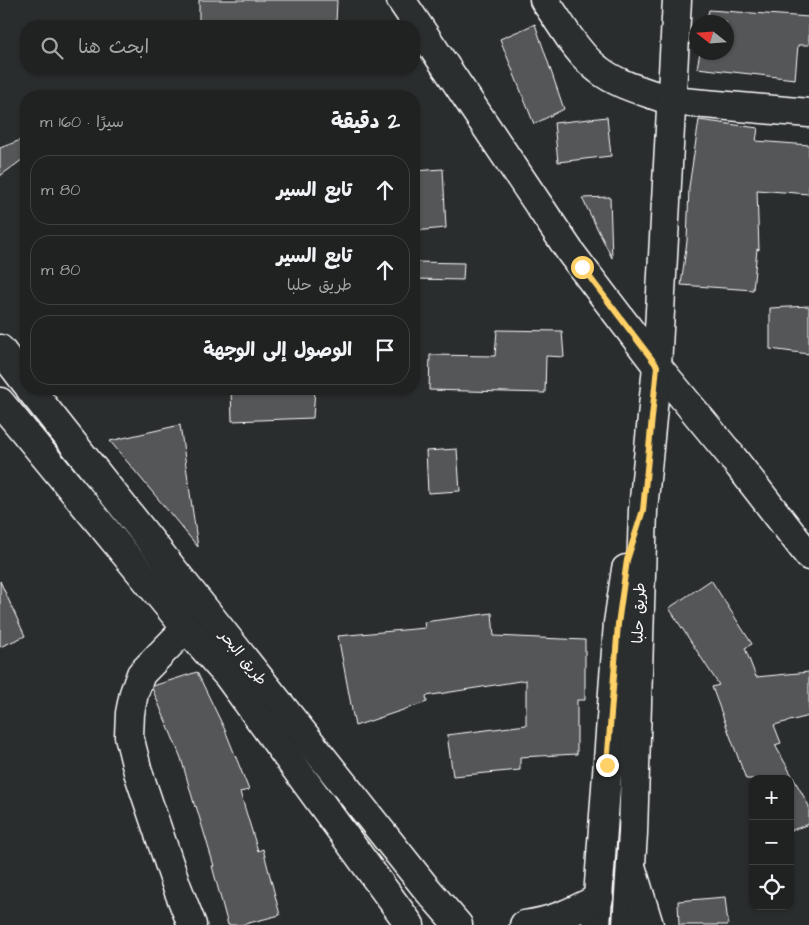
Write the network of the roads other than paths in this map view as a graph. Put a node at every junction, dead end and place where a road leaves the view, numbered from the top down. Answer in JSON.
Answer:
{"nodes":[{"id":1,"x":401,"y":0,"type":"edge"},
{"id":2,"x":544,"y":0,"type":"edge"},
{"id":3,"x":677,"y":0,"type":"edge"},
{"id":4,"x":414,"y":20,"type":"edge"},
{"id":5,"x":420,"y":28,"type":"edge"},
{"id":6,"x":671,"y":101,"type":"junction"},
{"id":7,"x":809,"y":113,"type":"edge"},
{"id":8,"x":0,"y":349,"type":"edge"},
{"id":9,"x":657,"y":366,"type":"junction"},
{"id":10,"x":20,"y":375,"type":"edge"},
{"id":11,"x":34,"y":395,"type":"edge"},
{"id":12,"x":0,"y":402,"type":"edge"},
{"id":13,"x":643,"y":510,"type":"junction"},
{"id":14,"x":809,"y":556,"type":"edge"},
{"id":15,"x":186,"y":628,"type":"junction"},
{"id":16,"x":236,"y":668,"type":"junction"},
{"id":17,"x":631,"y":866,"type":"junction"},
{"id":18,"x":599,"y":898,"type":"junction"},
{"id":19,"x":192,"y":925,"type":"edge"},
{"id":20,"x":410,"y":925,"type":"edge"},
{"id":21,"x":458,"y":925,"type":"edge"},
{"id":22,"x":524,"y":925,"type":"edge"},
{"id":23,"x":596,"y":925,"type":"edge"},
{"id":24,"x":627,"y":925,"type":"edge"},
{"id":25,"x":649,"y":925,"type":"edge"}],
"edges":[{"from":1,"to":4,"type":"main road"},
{"from":2,"to":6,"type":"main road"},
{"from":3,"to":6,"type":"main road"},
{"from":5,"to":9,"type":"main road"},
{"from":6,"to":7,"type":"main road"},
{"from":6,"to":9,"type":"main road"},
{"from":8,"to":10,"type":"main road"},
{"from":9,"to":13,"type":"main road"},
{"from":9,"to":14,"type":"main road"},
{"from":11,"to":16,"type":"main road","name":"طريق البحر"},
{"from":12,"to":15,"type":"main road","name":"طريق البحر"},
{"from":13,"to":17,"type":"main road","name":"طريق حلبا"},
{"from":13,"to":18,"type":"main road","name":"طريق حلبا"},
{"from":15,"to":16,"type":"main road","name":"طريق البحر"},
{"from":15,"to":19,"type":"main road"},
{"from":16,"to":20,"type":"main road","name":"طريق البحر"},
{"from":16,"to":21,"type":"main road","name":"طريق البحر"},
{"from":17,"to":24,"type":"main road","name":"طريق حلبا"},
{"from":17,"to":25,"type":"main road"},
{"from":18,"to":22,"type":"main road"},
{"from":18,"to":23,"type":"main road","name":"طريق حلبا"}]}
